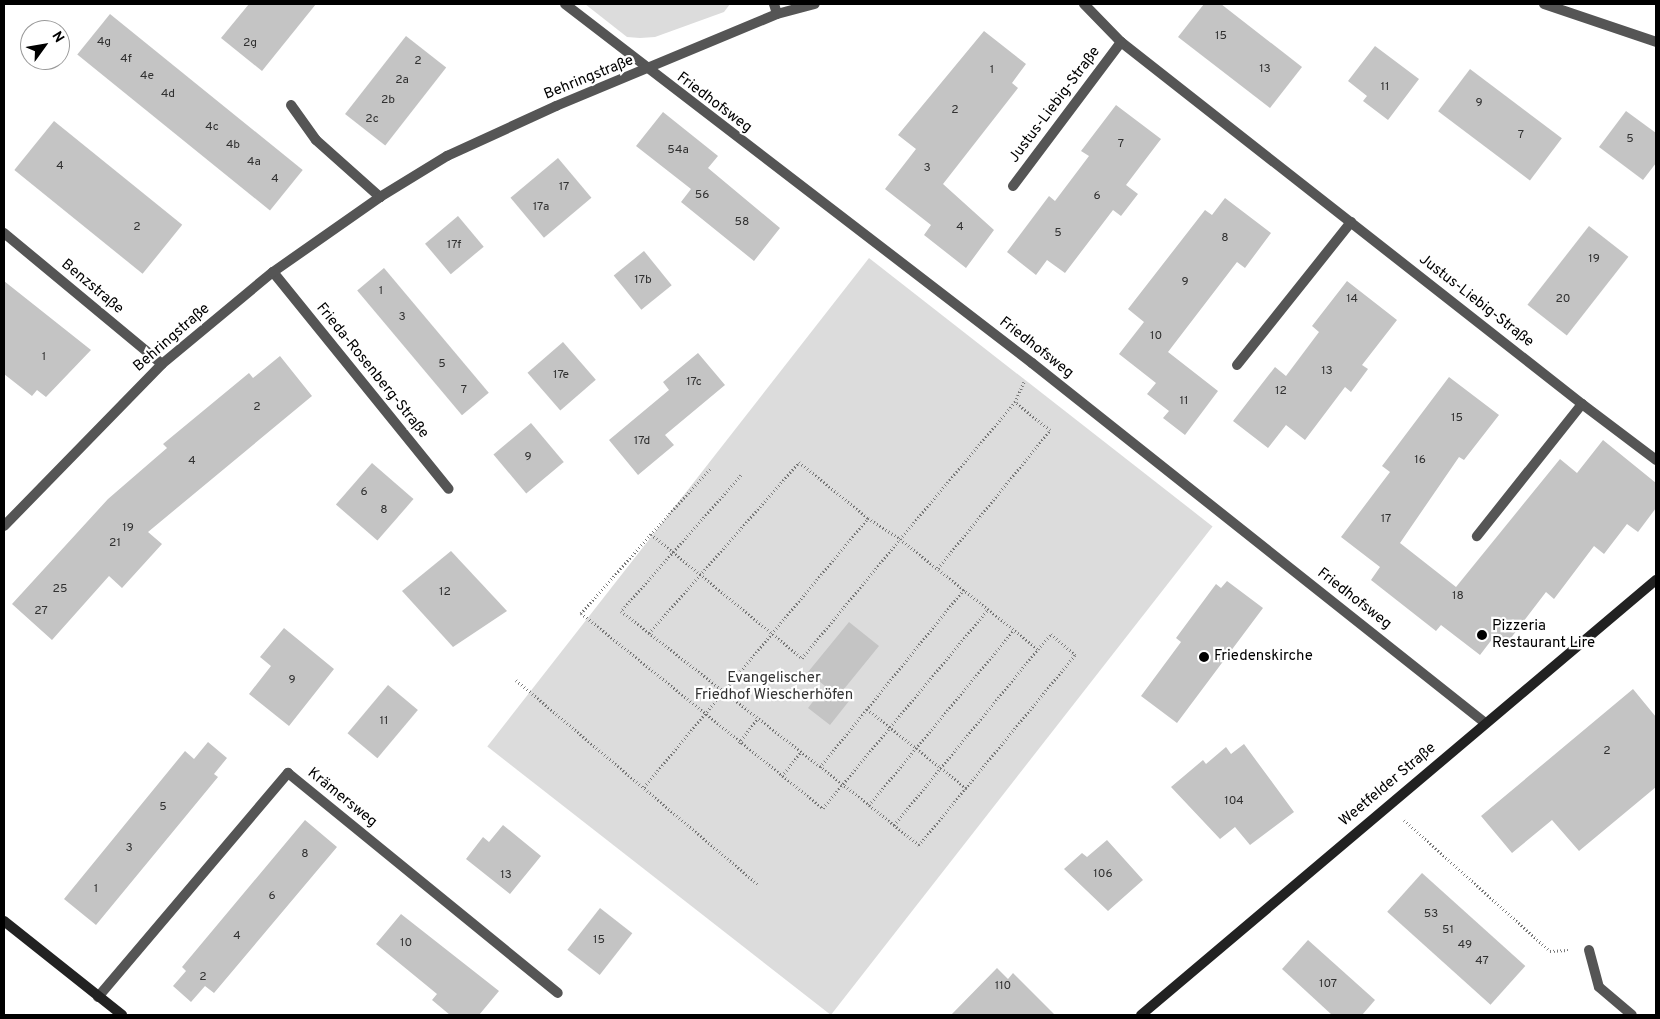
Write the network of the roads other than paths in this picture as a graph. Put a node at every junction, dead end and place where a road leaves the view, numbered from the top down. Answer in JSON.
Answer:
{"nodes":[{"id":1,"x":565,"y":4,"type":"edge"},
{"id":2,"x":815,"y":4,"type":"edge"},
{"id":3,"x":1084,"y":4,"type":"edge"},
{"id":4,"x":1544,"y":4,"type":"edge"},
{"id":5,"x":775,"y":9,"type":"edge"},
{"id":6,"x":1121,"y":42,"type":"junction"},
{"id":7,"x":1656,"y":42,"type":"edge"},
{"id":8,"x":647,"y":71,"type":"junction"},
{"id":9,"x":291,"y":105,"type":"dead end"},
{"id":10,"x":1013,"y":186,"type":"dead end"},
{"id":11,"x":380,"y":197,"type":"junction"},
{"id":12,"x":1351,"y":222,"type":"junction"},
{"id":13,"x":4,"y":233,"type":"edge"},
{"id":14,"x":272,"y":272,"type":"junction"},
{"id":15,"x":162,"y":364,"type":"junction"},
{"id":16,"x":1237,"y":365,"type":"dead end"},
{"id":17,"x":1582,"y":404,"type":"junction"},
{"id":18,"x":1656,"y":460,"type":"edge"},
{"id":19,"x":449,"y":489,"type":"dead end"},
{"id":20,"x":4,"y":526,"type":"edge"},
{"id":21,"x":1477,"y":536,"type":"dead end"},
{"id":22,"x":1656,"y":580,"type":"edge"},
{"id":23,"x":1484,"y":722,"type":"junction"},
{"id":24,"x":4,"y":921,"type":"edge"},
{"id":25,"x":1589,"y":950,"type":"road end"},
{"id":26,"x":558,"y":993,"type":"dead end"},
{"id":27,"x":98,"y":997,"type":"junction"},
{"id":28,"x":122,"y":1015,"type":"edge"},
{"id":29,"x":1141,"y":1015,"type":"edge"},
{"id":30,"x":1632,"y":1015,"type":"edge"}],
"edges":[{"from":1,"to":8,"type":"street","name":"Friedhofsweg"},
{"from":2,"to":5,"type":"street","name":"Behringstraße"},
{"from":3,"to":6,"type":"street","name":"Justus-Liebig-Straße"},
{"from":4,"to":7,"type":"street"},
{"from":5,"to":8,"type":"street","name":"Behringstraße"},
{"from":6,"to":10,"type":"street","name":"Justus-Liebig-Straße"},
{"from":6,"to":12,"type":"street","name":"Justus-Liebig-Straße"},
{"from":8,"to":11,"type":"street","name":"Behringstraße"},
{"from":8,"to":23,"type":"street","name":"Friedhofsweg"},
{"from":9,"to":11,"type":"street"},
{"from":11,"to":14,"type":"street","name":"Behringstraße"},
{"from":12,"to":16,"type":"street"},
{"from":12,"to":17,"type":"street","name":"Justus-Liebig-Straße"},
{"from":13,"to":15,"type":"street","name":"Benzstraße"},
{"from":14,"to":15,"type":"street","name":"Behringstraße"},
{"from":14,"to":19,"type":"street","name":"Frieda-Rosenberg-Straße"},
{"from":15,"to":20,"type":"street","name":"Behringstraße"},
{"from":17,"to":18,"type":"street","name":"Justus-Liebig-Straße"},
{"from":17,"to":21,"type":"street"},
{"from":22,"to":23,"type":"street","name":"Weetfelder Straße"},
{"from":23,"to":29,"type":"street","name":"Weetfelder Straße"},
{"from":24,"to":27,"type":"street"},
{"from":25,"to":30,"type":"street"},
{"from":26,"to":27,"type":"street","name":"Krämersweg"},
{"from":27,"to":28,"type":"street"}]}
